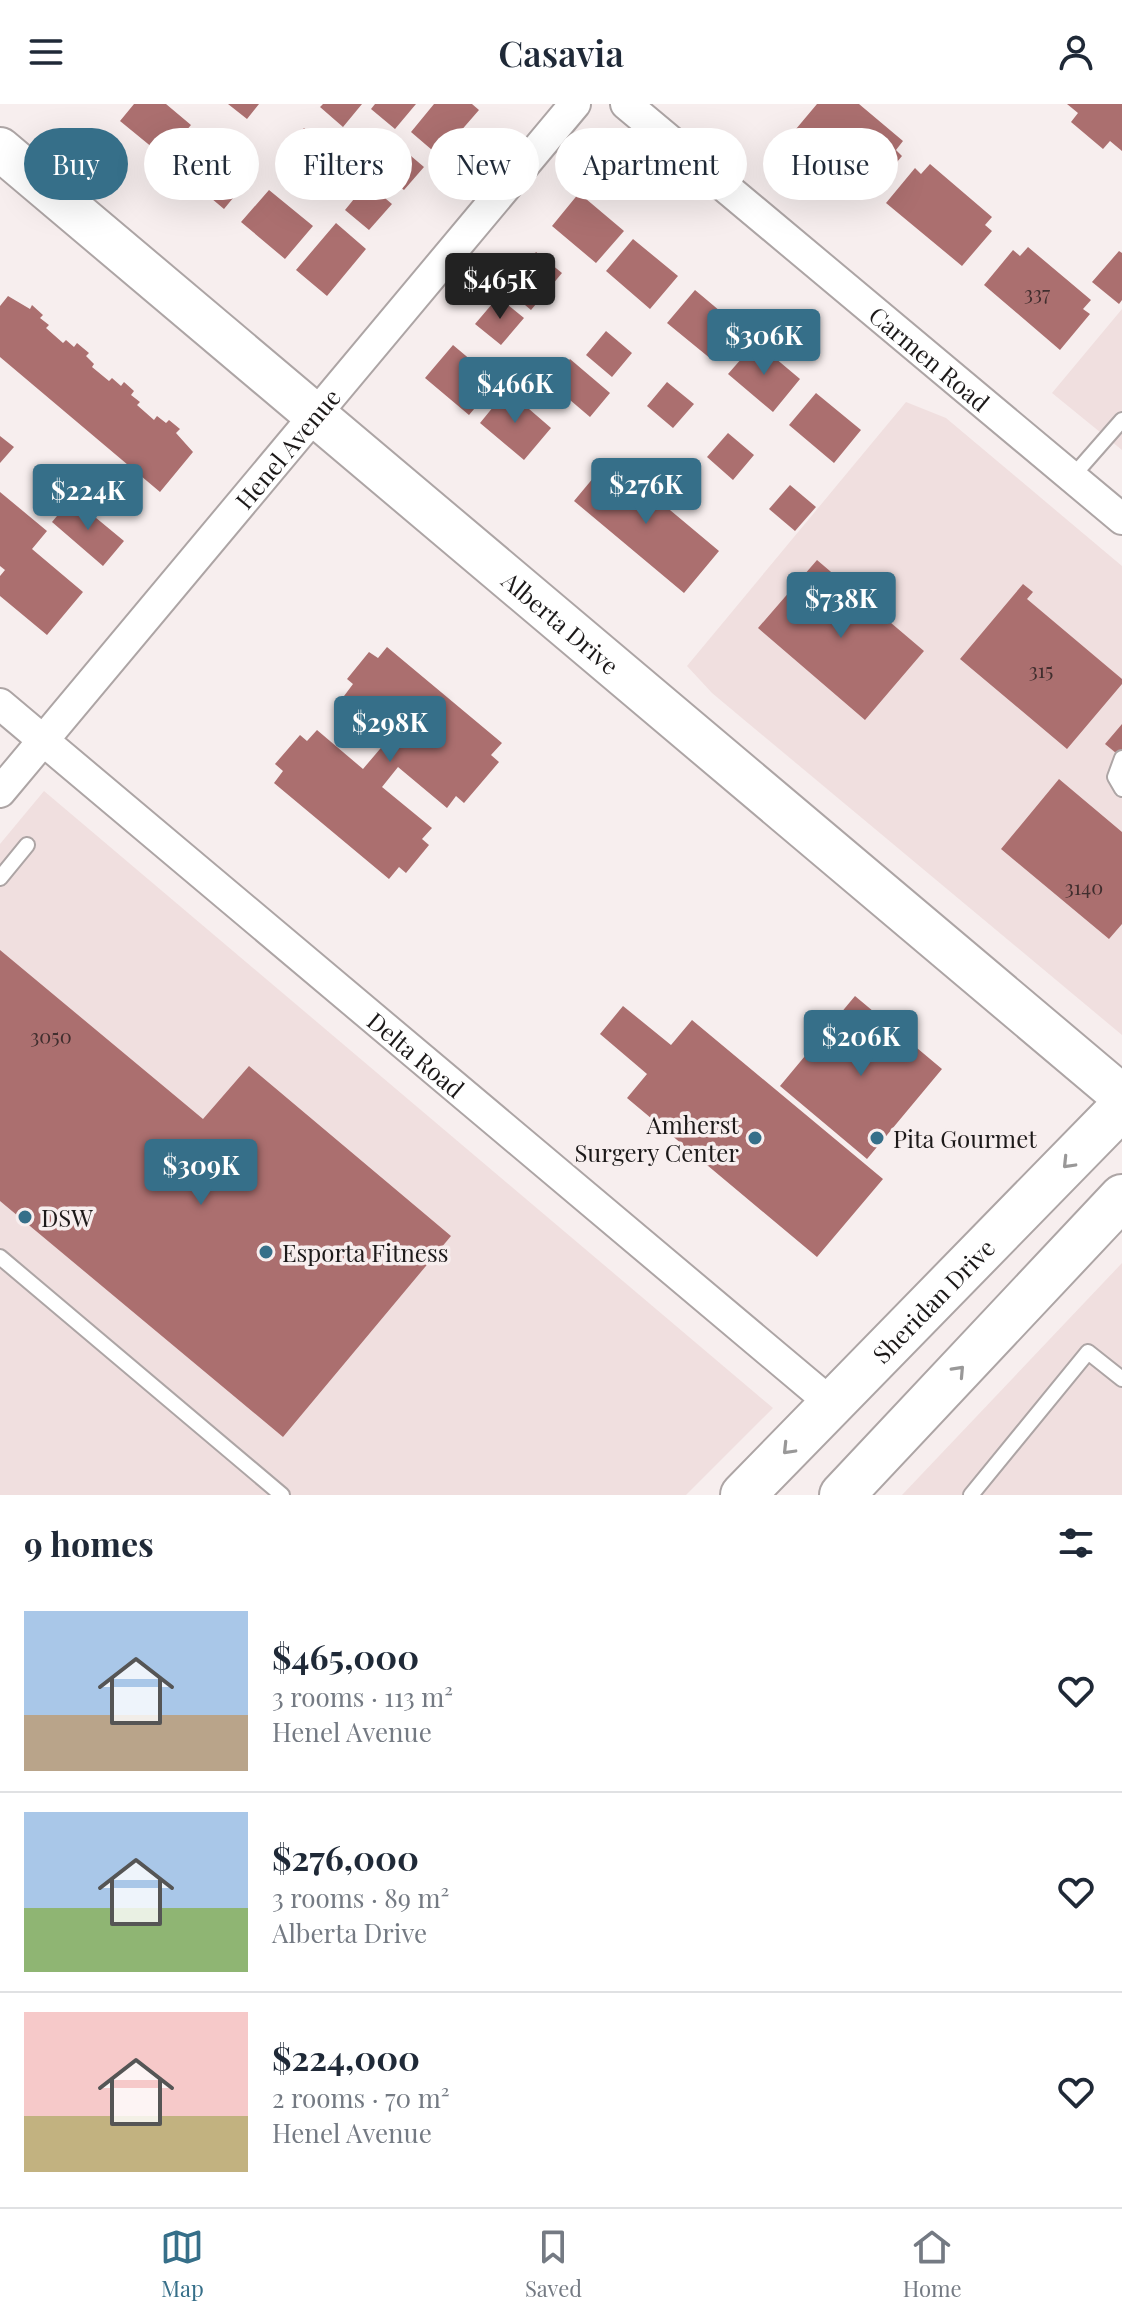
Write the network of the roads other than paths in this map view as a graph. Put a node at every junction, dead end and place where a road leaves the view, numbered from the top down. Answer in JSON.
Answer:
{"nodes":[{"id":1,"x":575,"y":104,"type":"edge"},
{"id":2,"x":626,"y":104,"type":"edge"},
{"id":3,"x":0,"y":149,"type":"edge"},
{"id":4,"x":314,"y":417,"type":"junction"},
{"id":5,"x":1122,"y":420,"type":"edge"},
{"id":6,"x":1072,"y":477,"type":"junction"},
{"id":7,"x":1122,"y":519,"type":"edge"},
{"id":8,"x":0,"y":704,"type":"edge"},
{"id":9,"x":43,"y":740,"type":"junction"},
{"id":10,"x":1122,"y":758,"type":"edge"},
{"id":11,"x":1122,"y":789,"type":"edge"},
{"id":12,"x":0,"y":792,"type":"edge"},
{"id":13,"x":27,"y":845,"type":"dead end"},
{"id":14,"x":0,"y":878,"type":"edge"},
{"id":15,"x":1122,"y":1096,"type":"edge"},
{"id":16,"x":1122,"y":1107,"type":"edge"},
{"id":17,"x":1122,"y":1197,"type":"edge"},
{"id":18,"x":0,"y":1257,"type":"edge"},
{"id":19,"x":1122,"y":1379,"type":"edge"},
{"id":20,"x":832,"y":1404,"type":"junction"},
{"id":21,"x":282,"y":1495,"type":"edge"},
{"id":22,"x":743,"y":1495,"type":"edge"},
{"id":23,"x":842,"y":1495,"type":"edge"},
{"id":24,"x":971,"y":1495,"type":"edge"}],
"edges":[{"from":1,"to":4,"type":"street","name":"Henel Avenue"},
{"from":2,"to":6,"type":"street","name":"Carmen Road"},
{"from":3,"to":4,"type":"street","name":"Alberta Drive"},
{"from":4,"to":9,"type":"street","name":"Henel Avenue"},
{"from":4,"to":15,"type":"street","name":"Alberta Drive"},
{"from":5,"to":6,"type":"lane"},
{"from":6,"to":7,"type":"street","name":"Carmen Road"},
{"from":8,"to":9,"type":"street","name":"Delta Road"},
{"from":9,"to":12,"type":"street","name":"Henel Avenue"},
{"from":9,"to":20,"type":"street","name":"Delta Road"},
{"from":10,"to":11,"type":"lane"},
{"from":13,"to":14,"type":"lane"},
{"from":16,"to":20,"type":"main road","name":"Sheridan Drive","one_way":true},
{"from":23,"to":17,"type":"main road","one_way":true},
{"from":18,"to":21,"type":"lane"},
{"from":19,"to":24,"type":"lane"},
{"from":20,"to":22,"type":"main road","name":"Sheridan Drive","one_way":true}]}
